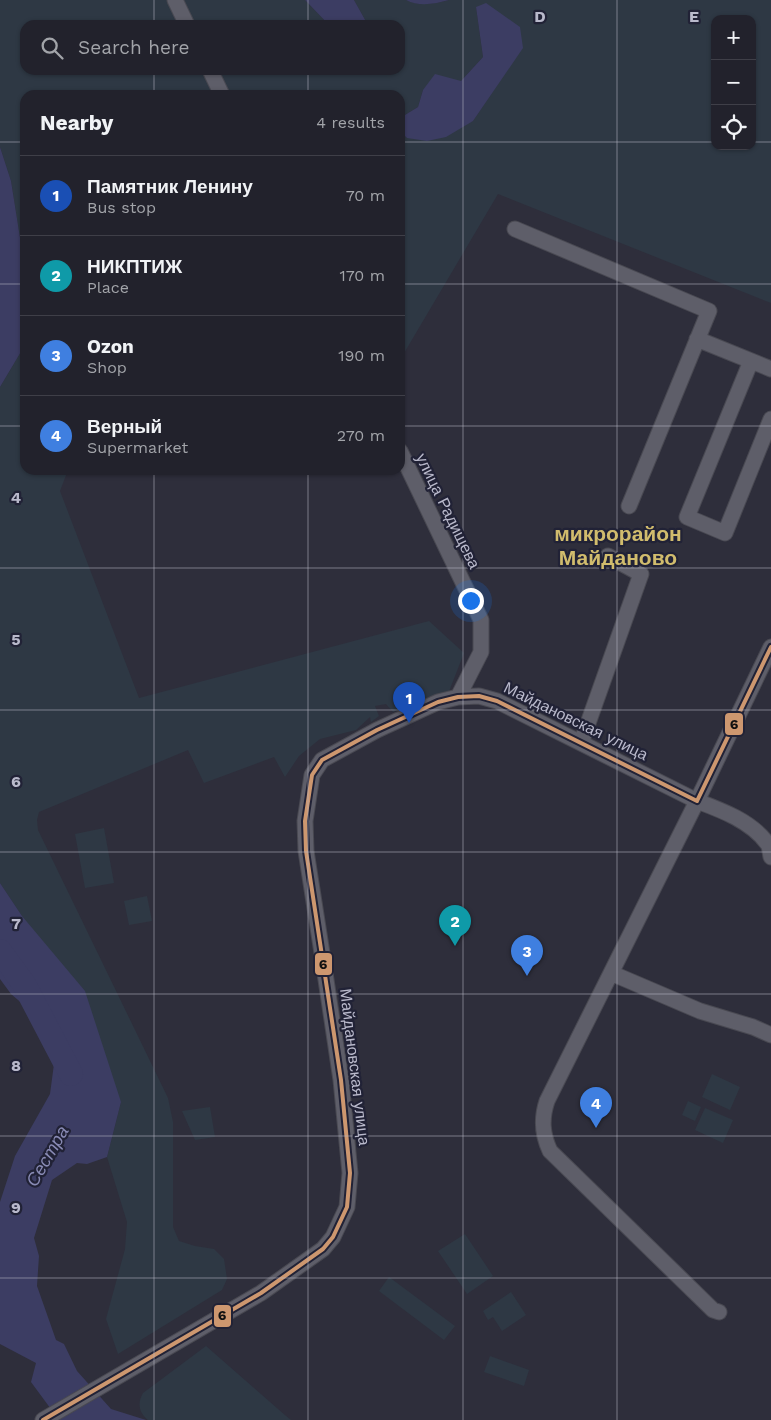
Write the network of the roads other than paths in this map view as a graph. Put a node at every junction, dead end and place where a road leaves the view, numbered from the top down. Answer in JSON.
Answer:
{"nodes":[{"id":1,"x":175,"y":0,"type":"edge"},
{"id":2,"x":185,"y":20,"type":"edge"},
{"id":3,"x":212,"y":75,"type":"edge"},
{"id":4,"x":220,"y":90,"type":"edge"},
{"id":5,"x":515,"y":229,"type":"dead end"},
{"id":6,"x":697,"y":339,"type":"junction"},
{"id":7,"x":751,"y":361,"type":"junction"},
{"id":8,"x":771,"y":369,"type":"edge"},
{"id":9,"x":771,"y":419,"type":"edge"},
{"id":10,"x":405,"y":461,"type":"edge"},
{"id":11,"x":629,"y":506,"type":"dead end"},
{"id":12,"x":608,"y":556,"type":"dead end"},
{"id":13,"x":771,"y":647,"type":"edge"},
{"id":14,"x":458,"y":697,"type":"junction"},
{"id":15,"x":581,"y":743,"type":"junction"},
{"id":16,"x":697,"y":801,"type":"junction"},
{"id":17,"x":771,"y":858,"type":"edge"},
{"id":18,"x":610,"y":973,"type":"junction"},
{"id":19,"x":771,"y":1035,"type":"edge"},
{"id":20,"x":719,"y":1312,"type":"dead end"},
{"id":21,"x":43,"y":1420,"type":"edge"}],
"edges":[{"from":1,"to":2,"type":"street"},
{"from":3,"to":4,"type":"street"},
{"from":5,"to":6,"type":"street"},
{"from":6,"to":7,"type":"street"},
{"from":6,"to":11,"type":"street"},
{"from":7,"to":8,"type":"street"},
{"from":7,"to":9,"type":"street"},
{"from":10,"to":14,"type":"street","name":"улица Радищева"},
{"from":12,"to":15,"type":"street"},
{"from":13,"to":16,"type":"street"},
{"from":14,"to":15,"type":"street","name":"Майдановская улица"},
{"from":14,"to":21,"type":"street","name":"Майдановская улица"},
{"from":15,"to":16,"type":"street","name":"Майдановская улица"},
{"from":16,"to":17,"type":"street","name":"Майдановская улица"},
{"from":16,"to":18,"type":"street"},
{"from":18,"to":19,"type":"street"},
{"from":18,"to":20,"type":"street"}]}
